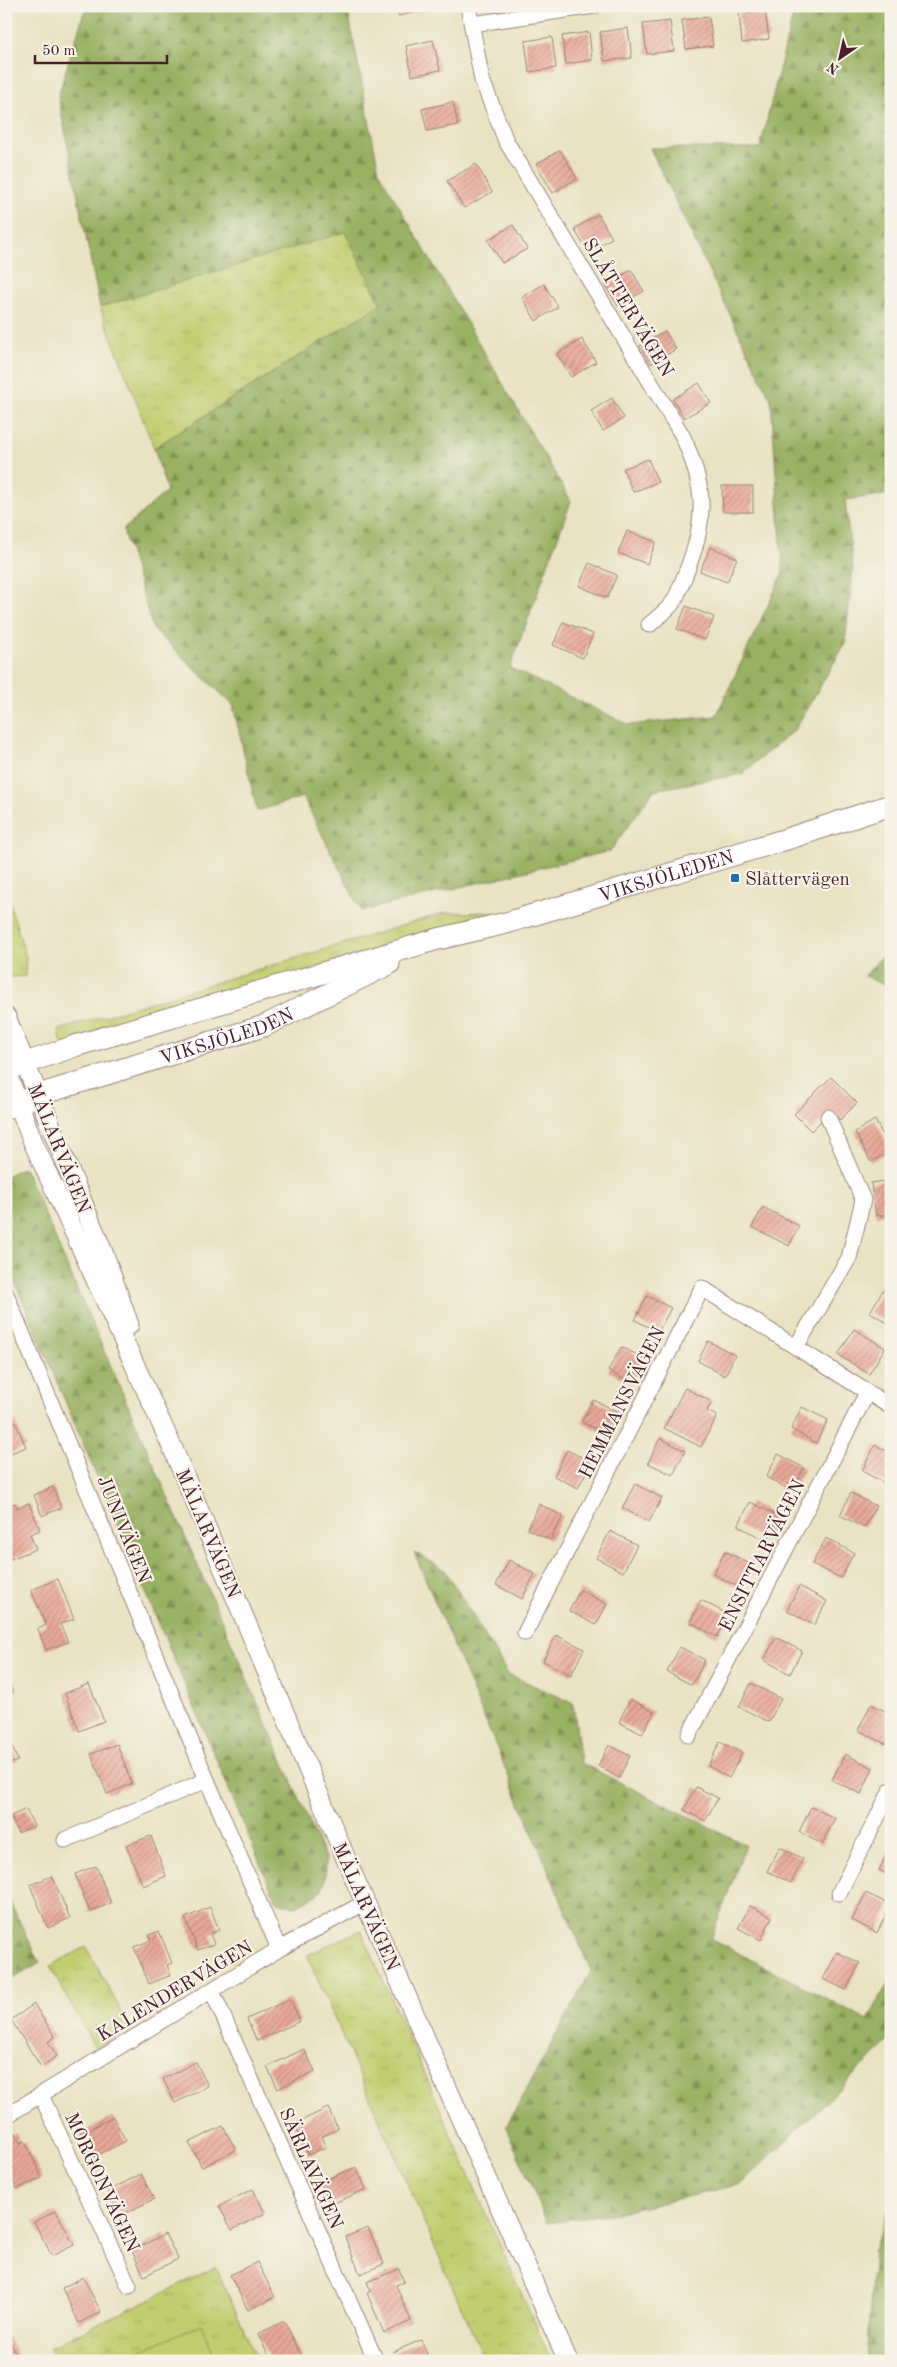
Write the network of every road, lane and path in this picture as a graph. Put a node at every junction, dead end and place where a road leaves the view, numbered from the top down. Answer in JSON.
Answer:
{"nodes":[{"id":1,"x":468,"y":6,"type":"edge"},
{"id":2,"x":594,"y":6,"type":"edge"},
{"id":3,"x":472,"y":24,"type":"junction"},
{"id":4,"x":649,"y":626,"type":"dead end"},
{"id":5,"x":891,"y":804,"type":"edge"},
{"id":6,"x":438,"y":939,"type":"junction"},
{"id":7,"x":6,"y":1017,"type":"edge"},
{"id":8,"x":12,"y":1068,"type":"edge"},
{"id":9,"x":21,"y":1102,"type":"edge"},
{"id":10,"x":828,"y":1117,"type":"dead end"},
{"id":11,"x":6,"y":1294,"type":"edge"},
{"id":12,"x":796,"y":1347,"type":"junction"},
{"id":13,"x":867,"y":1393,"type":"junction"},
{"id":14,"x":891,"y":1408,"type":"edge"},
{"id":15,"x":525,"y":1633,"type":"dead end"},
{"id":16,"x":689,"y":1735,"type":"dead end"},
{"id":17,"x":207,"y":1780,"type":"junction"},
{"id":18,"x":891,"y":1790,"type":"edge"},
{"id":19,"x":65,"y":1840,"type":"dead end"},
{"id":20,"x":838,"y":1892,"type":"dead end"},
{"id":21,"x":366,"y":1902,"type":"junction"},
{"id":22,"x":279,"y":1949,"type":"junction"},
{"id":23,"x":212,"y":1990,"type":"junction"},
{"id":24,"x":41,"y":2095,"type":"junction"},
{"id":25,"x":6,"y":2116,"type":"edge"},
{"id":26,"x":129,"y":2286,"type":"dead end"},
{"id":27,"x":376,"y":2361,"type":"edge"},
{"id":28,"x":568,"y":2361,"type":"edge"}],
"edges":[{"from":1,"to":3,"type":"street","name":"SLÅTTERVÄGEN"},
{"from":2,"to":3,"type":"street"},
{"from":3,"to":4,"type":"street","name":"SLÅTTERVÄGEN"},
{"from":5,"to":6,"type":"main road","name":"VIKSJÖLEDEN"},
{"from":6,"to":8,"type":"main road","name":"VIKSJÖLEDEN"},
{"from":6,"to":9,"type":"main road","name":"VIKSJÖLEDEN"},
{"from":7,"to":8,"type":"street","name":"MÄLARVÄGEN"},
{"from":8,"to":9,"type":"street","name":"MÄLARVÄGEN"},
{"from":9,"to":21,"type":"street","name":"MÄLARVÄGEN"},
{"from":10,"to":12,"type":"street"},
{"from":11,"to":17,"type":"street","name":"JUNIVÄGEN"},
{"from":12,"to":13,"type":"street","name":"HEMMANSVÄGEN"},
{"from":12,"to":15,"type":"street","name":"HEMMANSVÄGEN"},
{"from":13,"to":14,"type":"street","name":"HEMMANSVÄGEN"},
{"from":13,"to":16,"type":"street","name":"ENSITTARVÄGEN"},
{"from":17,"to":19,"type":"street"},
{"from":17,"to":22,"type":"street","name":"JUNIVÄGEN"},
{"from":18,"to":20,"type":"street"},
{"from":21,"to":22,"type":"street","name":"KALENDERVÄGEN"},
{"from":21,"to":28,"type":"street","name":"MÄLARVÄGEN"},
{"from":22,"to":23,"type":"street","name":"KALENDERVÄGEN"},
{"from":23,"to":24,"type":"street","name":"KALENDERVÄGEN"},
{"from":23,"to":27,"type":"street","name":"SÄRLAVÄGEN"},
{"from":24,"to":25,"type":"street","name":"KALENDERVÄGEN"},
{"from":24,"to":26,"type":"street","name":"MORGONVÄGEN"}]}
